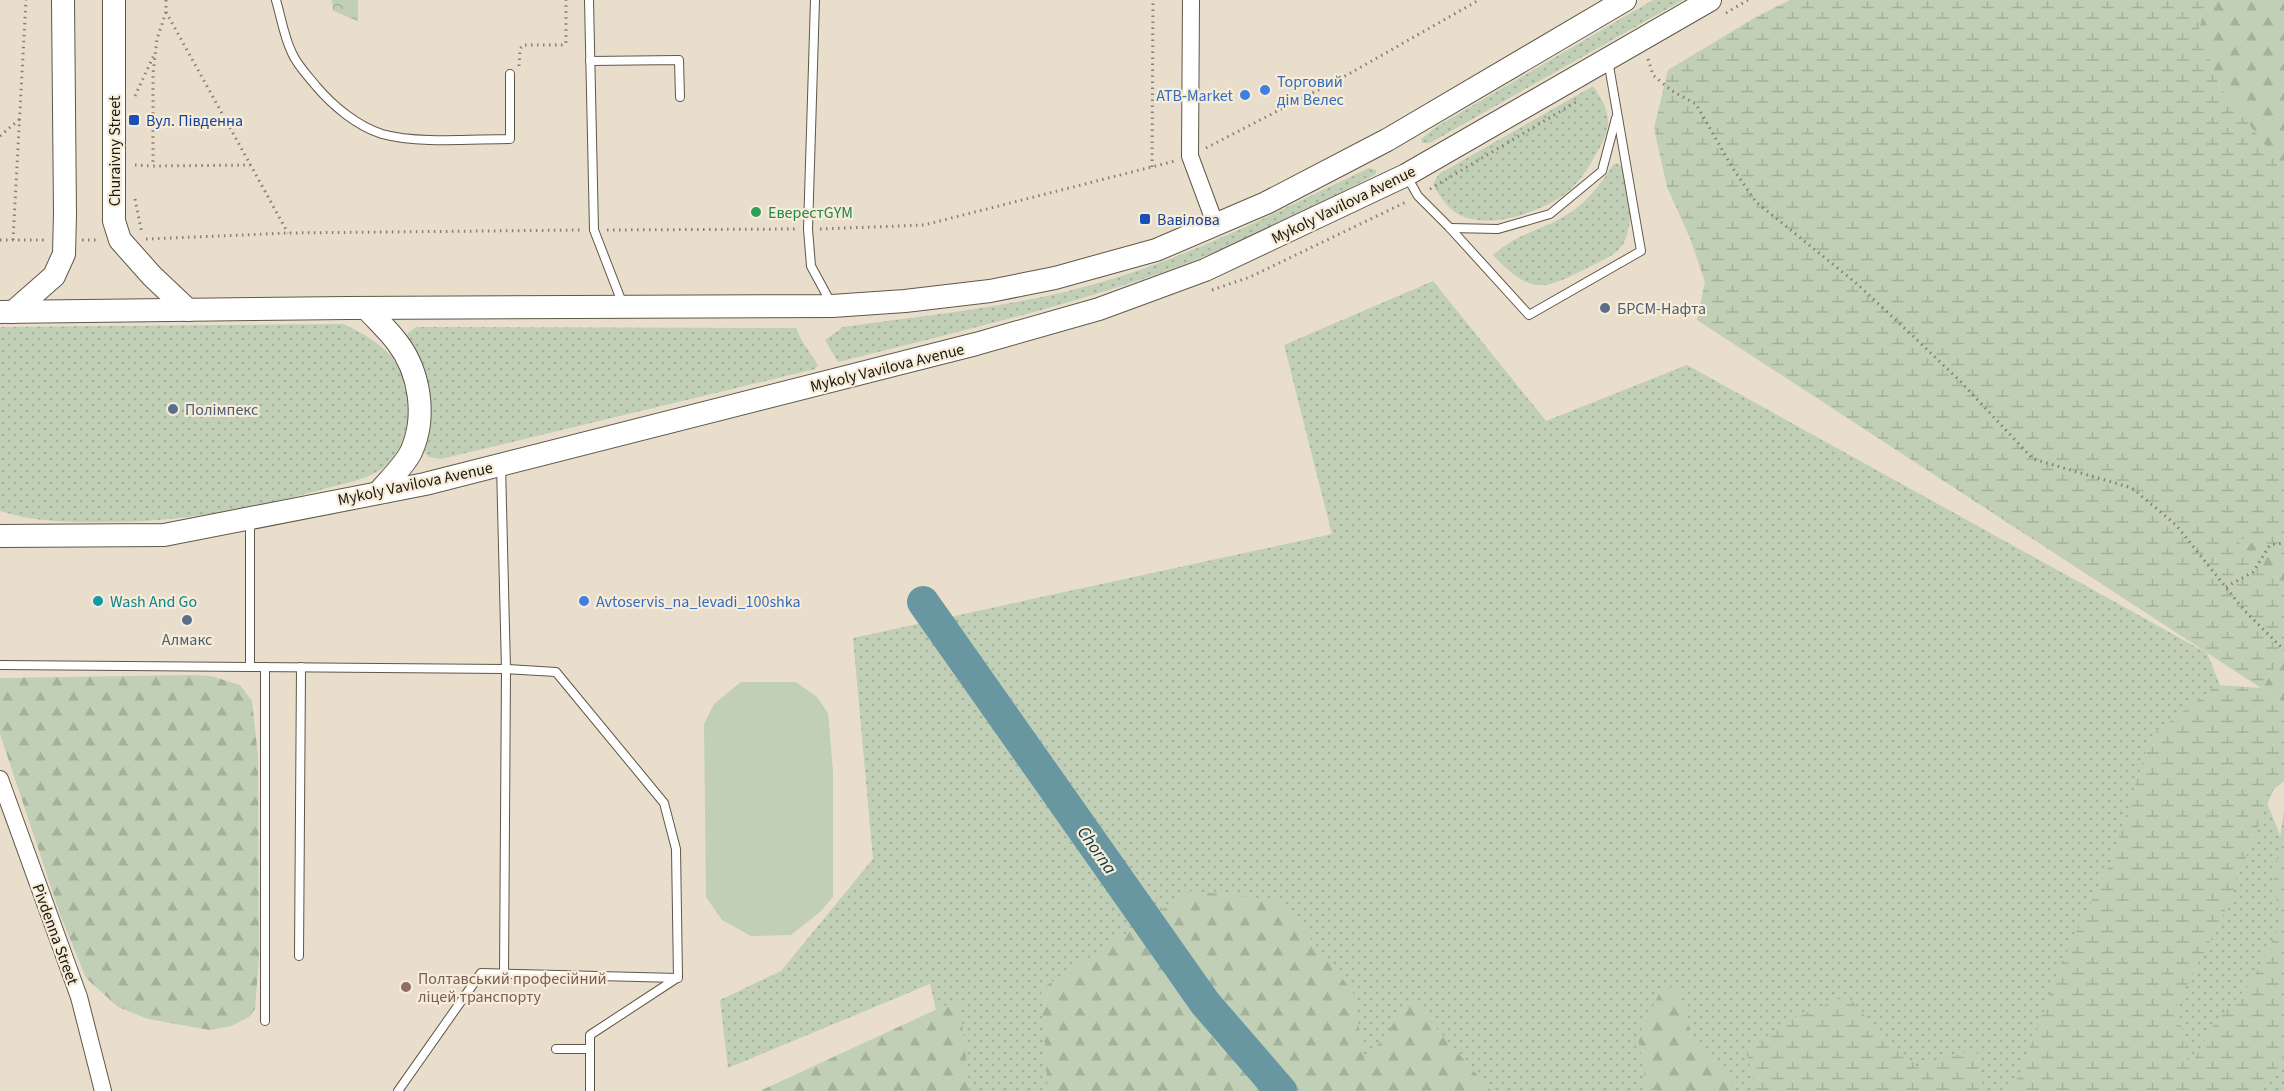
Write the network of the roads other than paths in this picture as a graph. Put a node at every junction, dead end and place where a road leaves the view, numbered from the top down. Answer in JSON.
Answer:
{"nodes":[{"id":1,"x":63,"y":0,"type":"edge"},
{"id":2,"x":114,"y":0,"type":"edge"},
{"id":3,"x":276,"y":0,"type":"edge"},
{"id":4,"x":589,"y":0,"type":"edge"},
{"id":5,"x":815,"y":0,"type":"edge"},
{"id":6,"x":1191,"y":0,"type":"edge"},
{"id":7,"x":1625,"y":0,"type":"edge"},
{"id":8,"x":1710,"y":0,"type":"edge"},
{"id":9,"x":1608,"y":58,"type":"junction"},
{"id":10,"x":590,"y":61,"type":"junction"},
{"id":11,"x":510,"y":75,"type":"road end"},
{"id":12,"x":680,"y":97,"type":"dead end"},
{"id":13,"x":1617,"y":114,"type":"junction"},
{"id":14,"x":1387,"y":140,"type":"junction"},
{"id":15,"x":1406,"y":175,"type":"junction"},
{"id":16,"x":1216,"y":226,"type":"junction"},
{"id":17,"x":1450,"y":228,"type":"junction"},
{"id":18,"x":832,"y":306,"type":"junction"},
{"id":19,"x":366,"y":308,"type":"junction"},
{"id":20,"x":624,"y":308,"type":"junction"},
{"id":21,"x":188,"y":310,"type":"junction"},
{"id":22,"x":6,"y":312,"type":"edge"},
{"id":23,"x":501,"y":465,"type":"junction"},
{"id":24,"x":379,"y":492,"type":"junction"},
{"id":25,"x":250,"y":518,"type":"junction"},
{"id":26,"x":0,"y":536,"type":"edge"},
{"id":27,"x":0,"y":665,"type":"edge"},
{"id":28,"x":250,"y":667,"type":"junction"},
{"id":29,"x":265,"y":667,"type":"junction"},
{"id":30,"x":301,"y":667,"type":"junction"},
{"id":31,"x":506,"y":669,"type":"junction"},
{"id":32,"x":0,"y":779,"type":"edge"},
{"id":33,"x":299,"y":956,"type":"dead end"},
{"id":34,"x":504,"y":974,"type":"junction"},
{"id":35,"x":678,"y":978,"type":"junction"},
{"id":36,"x":265,"y":1021,"type":"dead end"},
{"id":37,"x":556,"y":1049,"type":"dead end"},
{"id":38,"x":590,"y":1049,"type":"junction"},
{"id":39,"x":103,"y":1091,"type":"edge"},
{"id":40,"x":398,"y":1091,"type":"edge"},
{"id":41,"x":590,"y":1091,"type":"edge"}],
"edges":[{"from":1,"to":22,"type":"main road"},
{"from":2,"to":21,"type":"main road","name":"Churaivny Street"},
{"from":3,"to":11,"type":"lane"},
{"from":4,"to":10,"type":"lane"},
{"from":5,"to":18,"type":"lane"},
{"from":6,"to":16,"type":"street"},
{"from":7,"to":14,"type":"main road"},
{"from":8,"to":9,"type":"main road","name":"Mykoly Vavilova Avenue"},
{"from":9,"to":13,"type":"lane"},
{"from":9,"to":15,"type":"main road","name":"Mykoly Vavilova Avenue"},
{"from":10,"to":12,"type":"lane"},
{"from":10,"to":20,"type":"lane"},
{"from":13,"to":17,"type":"lane"},
{"from":13,"to":17,"type":"lane"},
{"from":14,"to":15,"type":"main road"},
{"from":14,"to":16,"type":"main road"},
{"from":15,"to":17,"type":"lane"},
{"from":15,"to":23,"type":"main road","name":"Mykoly Vavilova Avenue"},
{"from":16,"to":18,"type":"main road"},
{"from":18,"to":20,"type":"main road"},
{"from":19,"to":20,"type":"main road"},
{"from":19,"to":21,"type":"main road"},
{"from":19,"to":24,"type":"main road"},
{"from":21,"to":22,"type":"main road"},
{"from":23,"to":24,"type":"main road","name":"Mykoly Vavilova Avenue"},
{"from":23,"to":31,"type":"lane"},
{"from":24,"to":25,"type":"main road","name":"Mykoly Vavilova Avenue"},
{"from":25,"to":26,"type":"main road","name":"Mykoly Vavilova Avenue"},
{"from":25,"to":28,"type":"lane"},
{"from":27,"to":28,"type":"lane"},
{"from":28,"to":29,"type":"lane"},
{"from":29,"to":30,"type":"lane"},
{"from":29,"to":36,"type":"lane"},
{"from":30,"to":31,"type":"lane"},
{"from":30,"to":33,"type":"lane"},
{"from":31,"to":34,"type":"lane"},
{"from":31,"to":35,"type":"lane"},
{"from":32,"to":39,"type":"street","name":"Pivdenna Street"},
{"from":34,"to":35,"type":"lane"},
{"from":34,"to":40,"type":"lane"},
{"from":35,"to":38,"type":"lane"},
{"from":37,"to":38,"type":"lane"},
{"from":38,"to":41,"type":"lane"}]}
